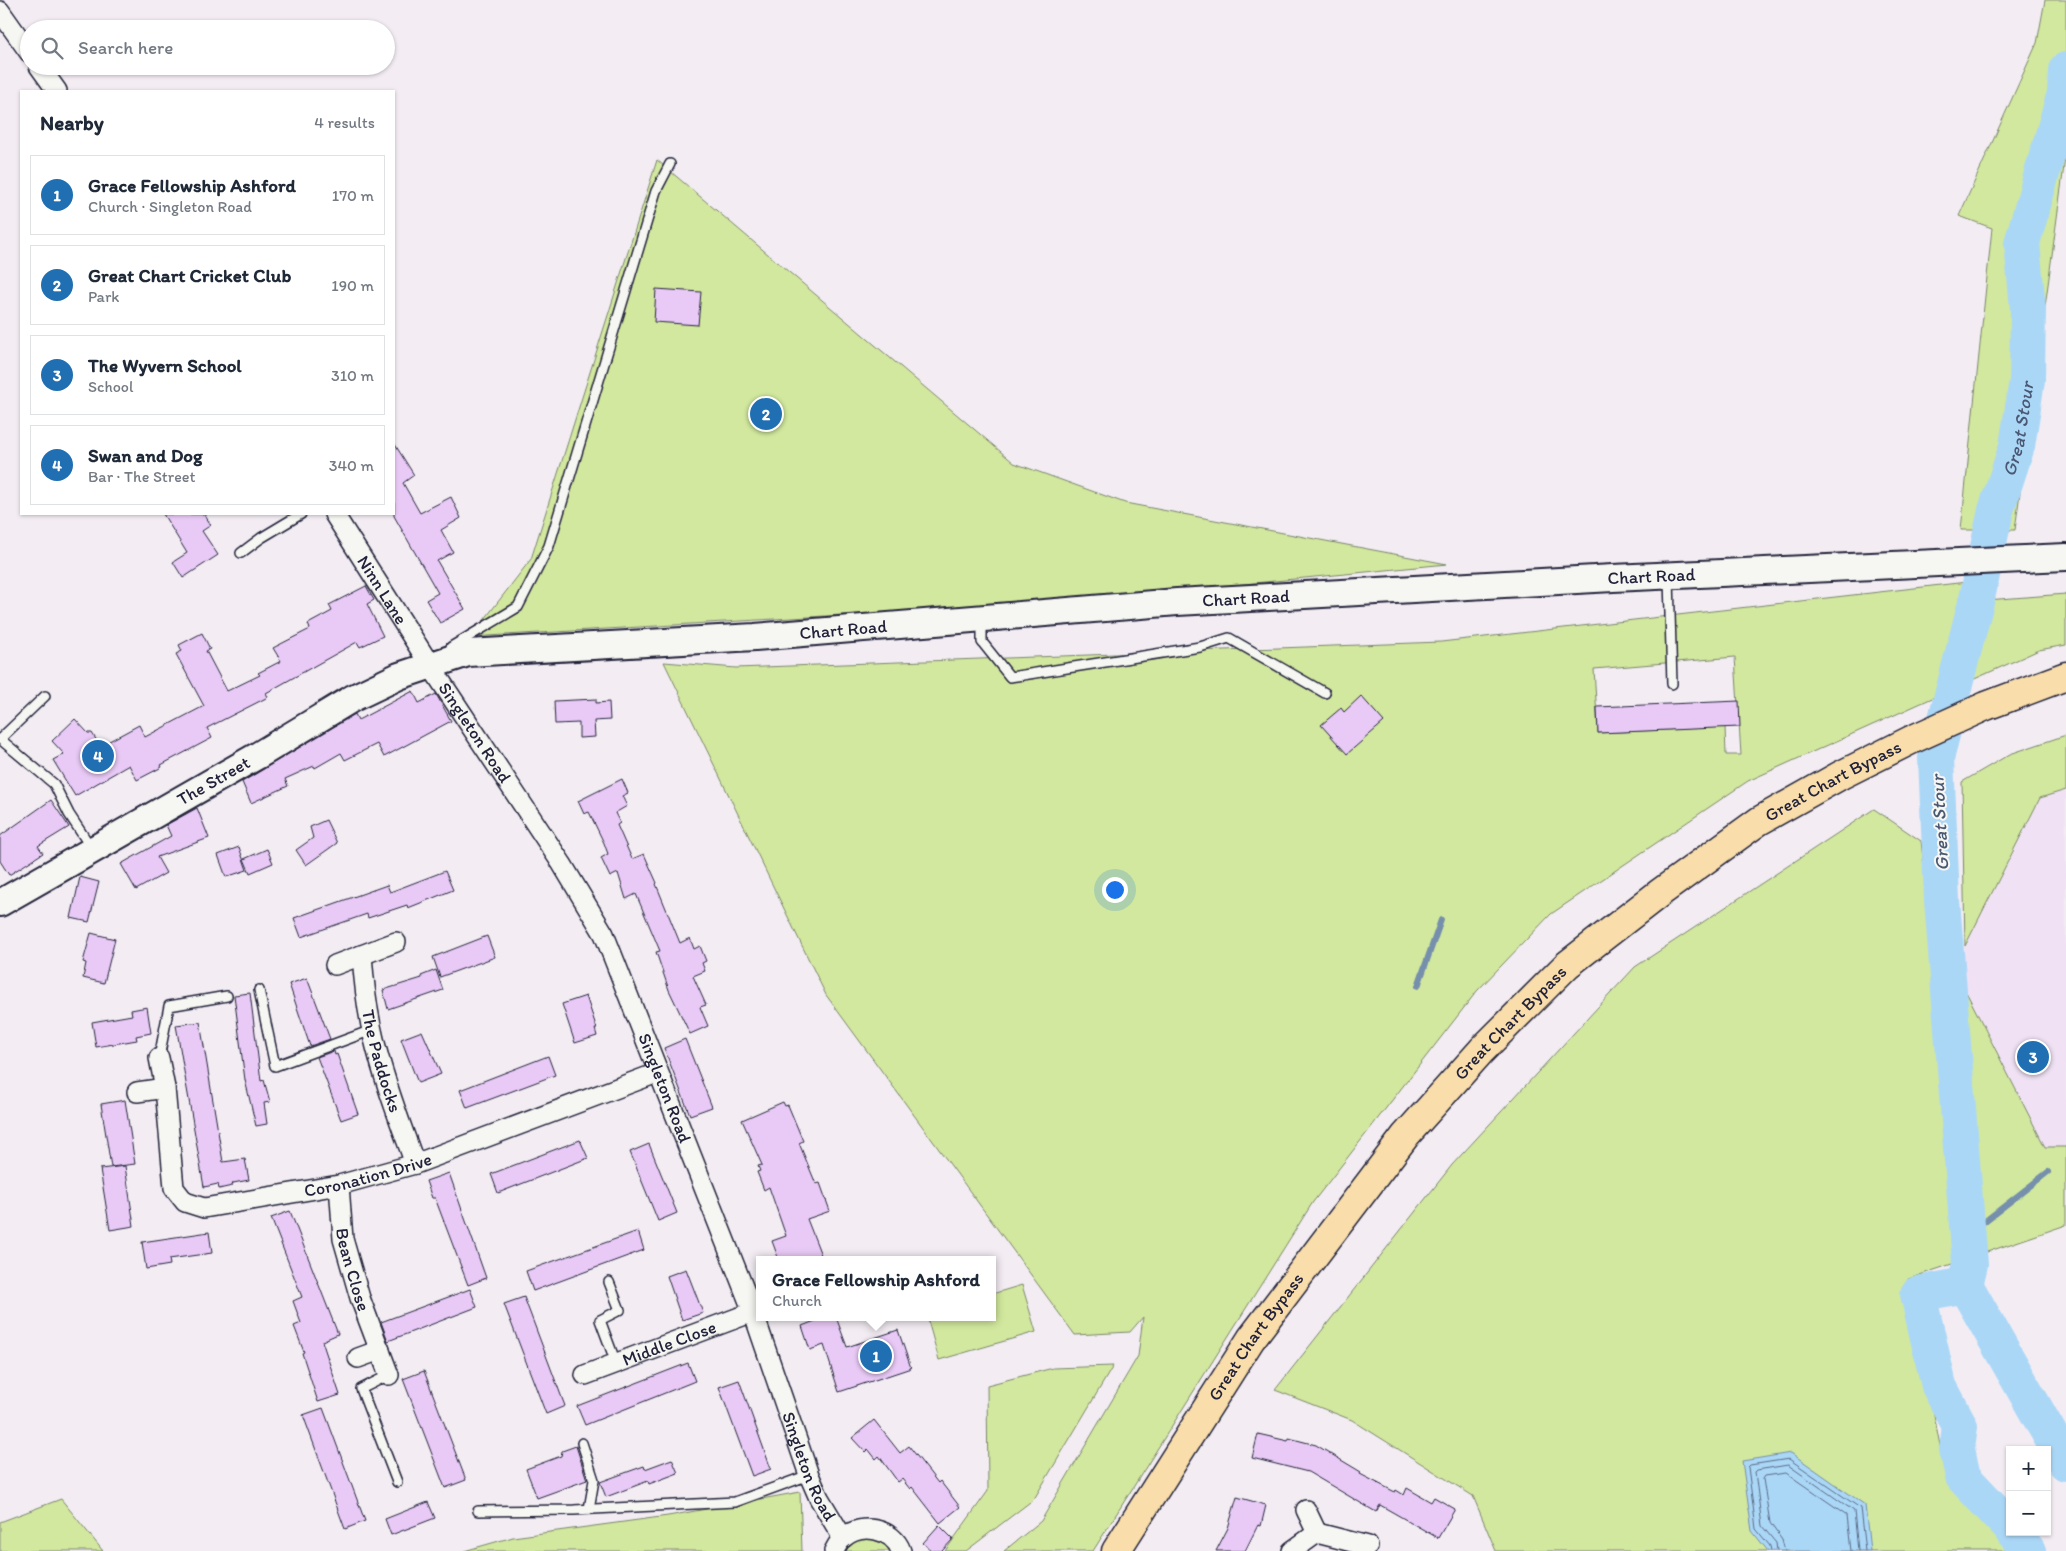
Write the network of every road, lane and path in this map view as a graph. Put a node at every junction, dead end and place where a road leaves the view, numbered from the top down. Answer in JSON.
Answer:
{"nodes":[{"id":1,"x":0,"y":11,"type":"edge"},
{"id":2,"x":20,"y":39,"type":"edge"},
{"id":3,"x":45,"y":75,"type":"edge"},
{"id":4,"x":56,"y":90,"type":"edge"},
{"id":5,"x":670,"y":164,"type":"dead end"},
{"id":6,"x":299,"y":515,"type":"edge"},
{"id":7,"x":335,"y":515,"type":"edge"},
{"id":8,"x":241,"y":553,"type":"dead end"},
{"id":9,"x":2066,"y":556,"type":"edge"},
{"id":10,"x":1669,"y":575,"type":"junction"},
{"id":11,"x":982,"y":619,"type":"junction"},
{"id":12,"x":430,"y":665,"type":"junction"},
{"id":13,"x":2066,"y":676,"type":"edge"},
{"id":14,"x":1672,"y":684,"type":"dead end"},
{"id":15,"x":1325,"y":693,"type":"dead end"},
{"id":16,"x":44,"y":696,"type":"dead end"},
{"id":17,"x":0,"y":739,"type":"edge"},
{"id":18,"x":92,"y":849,"type":"junction"},
{"id":19,"x":0,"y":903,"type":"edge"},
{"id":20,"x":396,"y":942,"type":"dead end"},
{"id":21,"x":362,"y":955,"type":"junction"},
{"id":22,"x":335,"y":964,"type":"dead end"},
{"id":23,"x":259,"y":990,"type":"dead end"},
{"id":24,"x":227,"y":996,"type":"dead end"},
{"id":25,"x":372,"y":1030,"type":"junction"},
{"id":26,"x":158,"y":1058,"type":"joint"},
{"id":27,"x":657,"y":1073,"type":"junction"},
{"id":28,"x":165,"y":1088,"type":"junction"},
{"id":29,"x":137,"y":1092,"type":"dead end"},
{"id":30,"x":414,"y":1164,"type":"junction"},
{"id":31,"x":339,"y":1185,"type":"junction"},
{"id":32,"x":609,"y":1282,"type":"dead end"},
{"id":33,"x":753,"y":1312,"type":"junction"},
{"id":34,"x":756,"y":1321,"type":"edge"},
{"id":35,"x":756,"y":1321,"type":"edge"},
{"id":36,"x":380,"y":1350,"type":"junction"},
{"id":37,"x":358,"y":1358,"type":"dead end"},
{"id":38,"x":616,"y":1364,"type":"junction"},
{"id":39,"x":585,"y":1374,"type":"dead end"},
{"id":40,"x":389,"y":1375,"type":"joint"},
{"id":41,"x":582,"y":1443,"type":"dead end"},
{"id":42,"x":809,"y":1475,"type":"junction"},
{"id":43,"x":397,"y":1482,"type":"dead end"},
{"id":44,"x":589,"y":1508,"type":"junction"},
{"id":45,"x":1306,"y":1510,"type":"dead end"},
{"id":46,"x":478,"y":1511,"type":"dead end"},
{"id":47,"x":1317,"y":1533,"type":"junction"},
{"id":48,"x":838,"y":1544,"type":"edge"},
{"id":49,"x":1368,"y":1546,"type":"dead end"},
{"id":50,"x":901,"y":1551,"type":"edge"},
{"id":51,"x":1116,"y":1551,"type":"edge"},
{"id":52,"x":1292,"y":1551,"type":"edge"}],
"edges":[{"from":1,"to":2,"type":"street"},
{"from":3,"to":4,"type":"street"},
{"from":5,"to":12,"type":"lane"},
{"from":6,"to":8,"type":"lane"},
{"from":7,"to":12,"type":"street","name":"Ninn Lane"},
{"from":9,"to":10,"type":"street","name":"Chart Road"},
{"from":10,"to":11,"type":"street","name":"Chart Road"},
{"from":10,"to":14,"type":"lane"},
{"from":11,"to":12,"type":"street","name":"Chart Road"},
{"from":11,"to":15,"type":"lane"},
{"from":12,"to":18,"type":"street","name":"The Street"},
{"from":12,"to":27,"type":"street","name":"Singleton Road"},
{"from":13,"to":51,"type":"main road","name":"Great Chart Bypass"},
{"from":16,"to":17,"type":"lane"},
{"from":17,"to":18,"type":"lane"},
{"from":18,"to":19,"type":"street","name":"The Street"},
{"from":20,"to":21,"type":"street"},
{"from":21,"to":22,"type":"street"},
{"from":21,"to":25,"type":"street","name":"The Paddocks"},
{"from":23,"to":25,"type":"lane"},
{"from":24,"to":26,"type":"lane"},
{"from":25,"to":30,"type":"street","name":"The Paddocks"},
{"from":26,"to":28,"type":"street","name":"Coronation Drive"},
{"from":27,"to":30,"type":"street","name":"Coronation Drive"},
{"from":27,"to":33,"type":"street","name":"Singleton Road"},
{"from":28,"to":29,"type":"street"},
{"from":28,"to":31,"type":"street","name":"Coronation Drive"},
{"from":30,"to":31,"type":"street","name":"Coronation Drive"},
{"from":31,"to":36,"type":"street","name":"Bean Close"},
{"from":32,"to":38,"type":"lane"},
{"from":33,"to":34,"type":"street","name":"Singleton Road"},
{"from":33,"to":38,"type":"street","name":"Middle Close"},
{"from":35,"to":42,"type":"street","name":"Singleton Road"},
{"from":36,"to":37,"type":"street"},
{"from":36,"to":40,"type":"street","name":"Bean Close"},
{"from":38,"to":39,"type":"street","name":"Middle Close"},
{"from":40,"to":43,"type":"lane"},
{"from":41,"to":44,"type":"lane"},
{"from":42,"to":44,"type":"lane"},
{"from":42,"to":48,"type":"street","name":"Singleton Road"},
{"from":44,"to":46,"type":"lane"},
{"from":45,"to":47,"type":"street"},
{"from":47,"to":49,"type":"street"},
{"from":47,"to":52,"type":"street"},
{"from":48,"to":50,"type":"street","name":"Singleton Road"}]}
